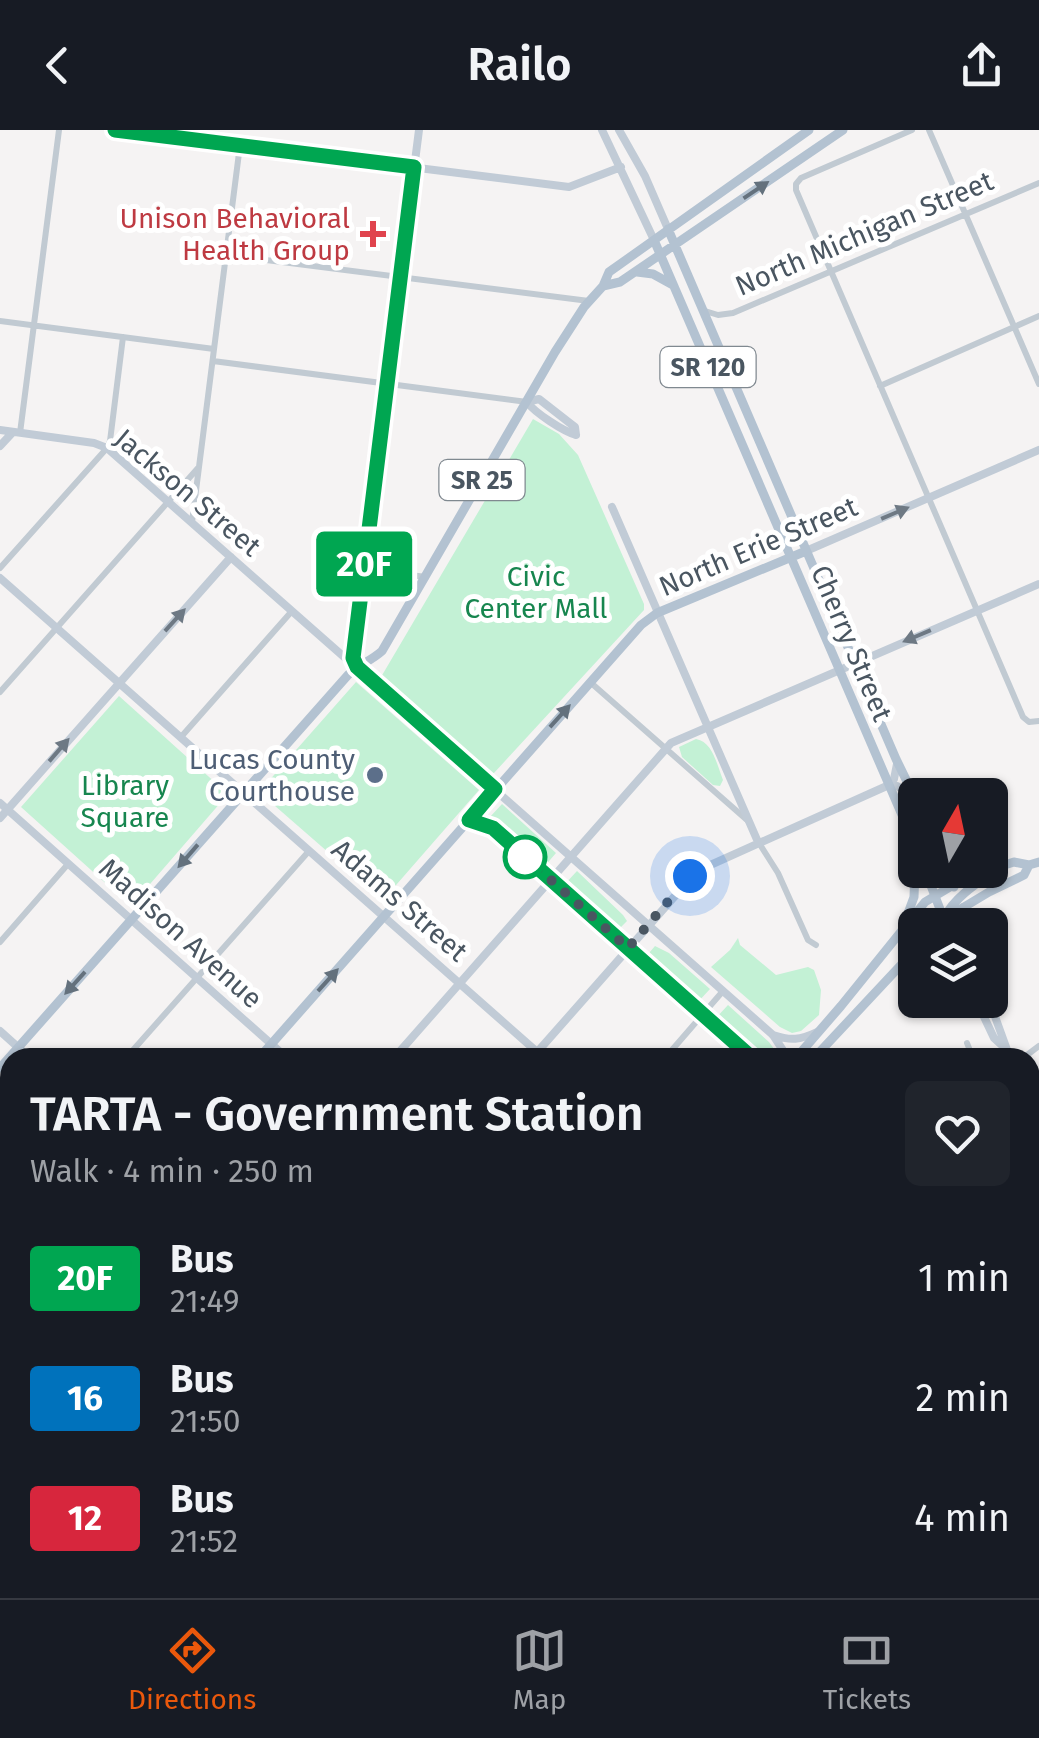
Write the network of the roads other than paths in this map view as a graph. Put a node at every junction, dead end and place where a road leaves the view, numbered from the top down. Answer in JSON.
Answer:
{"nodes":[{"id":1,"x":60,"y":130,"type":"edge"},
{"id":2,"x":116,"y":130,"type":"edge"},
{"id":3,"x":419,"y":130,"type":"edge"},
{"id":4,"x":602,"y":130,"type":"edge"},
{"id":5,"x":618,"y":130,"type":"edge"},
{"id":6,"x":809,"y":130,"type":"edge"},
{"id":7,"x":843,"y":130,"type":"edge"},
{"id":8,"x":912,"y":130,"type":"edge"},
{"id":9,"x":929,"y":130,"type":"edge"},
{"id":10,"x":240,"y":145,"type":"junction"},
{"id":11,"x":414,"y":167,"type":"junction"},
{"id":12,"x":621,"y":167,"type":"junction"},
{"id":13,"x":1039,"y":183,"type":"edge"},
{"id":14,"x":966,"y":214,"type":"junction"},
{"id":15,"x":668,"y":230,"type":"junction"},
{"id":16,"x":654,"y":240,"type":"junction"},
{"id":17,"x":675,"y":245,"type":"junction"},
{"id":18,"x":226,"y":255,"type":"junction"},
{"id":19,"x":660,"y":256,"type":"junction"},
{"id":20,"x":634,"y":272,"type":"junction"},
{"id":21,"x":831,"y":273,"type":"junction"},
{"id":22,"x":401,"y":277,"type":"junction"},
{"id":23,"x":673,"y":285,"type":"junction"},
{"id":24,"x":604,"y":286,"type":"junction"},
{"id":25,"x":589,"y":301,"type":"junction"},
{"id":26,"x":704,"y":311,"type":"junction"},
{"id":27,"x":1039,"y":316,"type":"edge"},
{"id":28,"x":0,"y":321,"type":"edge"},
{"id":29,"x":35,"y":326,"type":"junction"},
{"id":30,"x":1014,"y":327,"type":"junction"},
{"id":31,"x":123,"y":337,"type":"junction"},
{"id":32,"x":214,"y":349,"type":"junction"},
{"id":33,"x":212,"y":361,"type":"junction"},
{"id":34,"x":387,"y":383,"type":"junction"},
{"id":35,"x":1039,"y":384,"type":"edge"},
{"id":36,"x":880,"y":386,"type":"junction"},
{"id":37,"x":527,"y":402,"type":"junction"},
{"id":38,"x":0,"y":430,"type":"edge"},
{"id":39,"x":16,"y":432,"type":"junction"},
{"id":40,"x":0,"y":446,"type":"edge"},
{"id":41,"x":107,"y":448,"type":"junction"},
{"id":42,"x":1039,"y":450,"type":"edge"},
{"id":43,"x":199,"y":467,"type":"junction"},
{"id":44,"x":928,"y":498,"type":"junction"},
{"id":45,"x":168,"y":501,"type":"junction"},
{"id":46,"x":612,"y":508,"type":"dead end"},
{"id":47,"x":192,"y":522,"type":"junction"},
{"id":48,"x":806,"y":550,"type":"junction"},
{"id":49,"x":231,"y":557,"type":"junction"},
{"id":50,"x":790,"y":557,"type":"junction"},
{"id":51,"x":0,"y":568,"type":"edge"},
{"id":52,"x":363,"y":569,"type":"junction"},
{"id":53,"x":426,"y":577,"type":"junction"},
{"id":54,"x":0,"y":578,"type":"edge"},
{"id":55,"x":1039,"y":584,"type":"edge"},
{"id":56,"x":292,"y":611,"type":"junction"},
{"id":57,"x":976,"y":611,"type":"junction"},
{"id":58,"x":656,"y":613,"type":"junction"},
{"id":59,"x":57,"y":628,"type":"junction"},
{"id":60,"x":854,"y":663,"type":"junction"},
{"id":61,"x":357,"y":667,"type":"junction"},
{"id":62,"x":840,"y":669,"type":"junction"},
{"id":63,"x":590,"y":682,"type":"junction"},
{"id":64,"x":119,"y":683,"type":"junction"},
{"id":65,"x":0,"y":692,"type":"edge"},
{"id":66,"x":1039,"y":720,"type":"edge"},
{"id":67,"x":706,"y":727,"type":"junction"},
{"id":68,"x":180,"y":737,"type":"junction"},
{"id":69,"x":666,"y":749,"type":"junction"},
{"id":70,"x":896,"y":760,"type":"junction"},
{"id":71,"x":905,"y":778,"type":"edge"},
{"id":72,"x":889,"y":785,"type":"junction"},
{"id":73,"x":898,"y":787,"type":"edge"},
{"id":74,"x":495,"y":789,"type":"junction"},
{"id":75,"x":244,"y":793,"type":"junction"},
{"id":76,"x":4,"y":806,"type":"edge"},
{"id":77,"x":898,"y":807,"type":"edge"},
{"id":78,"x":0,"y":818,"type":"edge"},
{"id":79,"x":469,"y":820,"type":"junction"},
{"id":80,"x":748,"y":822,"type":"junction"},
{"id":81,"x":758,"y":842,"type":"junction"},
{"id":82,"x":310,"y":851,"type":"junction"},
{"id":83,"x":572,"y":857,"type":"junction"},
{"id":84,"x":68,"y":864,"type":"junction"},
{"id":85,"x":1008,"y":864,"type":"edge"},
{"id":86,"x":1034,"y":864,"type":"edge"},
{"id":87,"x":551,"y":880,"type":"junction"},
{"id":88,"x":916,"y":888,"type":"edge"},
{"id":89,"x":932,"y":888,"type":"edge"},
{"id":90,"x":948,"y":888,"type":"edge"},
{"id":91,"x":954,"y":888,"type":"edge"},
{"id":92,"x":978,"y":888,"type":"edge"},
{"id":93,"x":935,"y":895,"type":"junction"},
{"id":94,"x":962,"y":903,"type":"junction"},
{"id":95,"x":939,"y":908,"type":"edge"},
{"id":96,"x":958,"y":908,"type":"edge"},
{"id":97,"x":963,"y":908,"type":"edge"},
{"id":98,"x":384,"y":917,"type":"junction"},
{"id":99,"x":132,"y":919,"type":"junction"},
{"id":100,"x":649,"y":925,"type":"junction"},
{"id":101,"x":897,"y":936,"type":"junction"},
{"id":102,"x":0,"y":942,"type":"edge"},
{"id":103,"x":816,"y":945,"type":"dead end"},
{"id":104,"x":628,"y":948,"type":"junction"},
{"id":105,"x":898,"y":966,"type":"edge"},
{"id":106,"x":197,"y":976,"type":"junction"},
{"id":107,"x":460,"y":983,"type":"junction"},
{"id":108,"x":724,"y":992,"type":"junction"},
{"id":109,"x":704,"y":1014,"type":"junction"},
{"id":110,"x":985,"y":1018,"type":"edge"},
{"id":111,"x":997,"y":1018,"type":"edge"},
{"id":112,"x":821,"y":1030,"type":"junction"},
{"id":113,"x":0,"y":1031,"type":"edge"},
{"id":114,"x":774,"y":1035,"type":"junction"},
{"id":115,"x":966,"y":1043,"type":"dead end"},
{"id":116,"x":272,"y":1044,"type":"junction"},
{"id":117,"x":18,"y":1048,"type":"joint"},
{"id":118,"x":135,"y":1048,"type":"edge"},
{"id":119,"x":269,"y":1048,"type":"edge"},
{"id":120,"x":276,"y":1048,"type":"edge"},
{"id":121,"x":403,"y":1048,"type":"edge"},
{"id":122,"x":530,"y":1048,"type":"edge"},
{"id":123,"x":544,"y":1048,"type":"edge"},
{"id":124,"x":674,"y":1048,"type":"edge"},
{"id":125,"x":742,"y":1048,"type":"edge"},
{"id":126,"x":784,"y":1048,"type":"edge"},
{"id":127,"x":802,"y":1048,"type":"edge"},
{"id":128,"x":823,"y":1048,"type":"edge"},
{"id":129,"x":968,"y":1048,"type":"edge"},
{"id":130,"x":1005,"y":1048,"type":"joint"}],
"edges":[{"from":1,"to":29,"type":"street"},
{"from":2,"to":10,"type":"street"},
{"from":3,"to":11,"type":"street"},
{"from":4,"to":12,"type":"street","name":"Cherry Street","number":"SR 120"},
{"from":5,"to":15,"type":"street","name":"Cherry Street"},
{"from":6,"to":15,"type":"main road","number":"SR 25"},
{"from":17,"to":7,"type":"main road","one_way":true},
{"from":8,"to":21,"type":"street"},
{"from":9,"to":14,"type":"street"},
{"from":10,"to":11,"type":"street"},
{"from":10,"to":18,"type":"street"},
{"from":11,"to":12,"type":"street"},
{"from":11,"to":22,"type":"street"},
{"from":12,"to":16,"type":"street","name":"Cherry Street","number":"SR 120"},
{"from":13,"to":14,"type":"street","name":"North Michigan Street"},
{"from":14,"to":21,"type":"street","name":"North Michigan Street"},
{"from":14,"to":30,"type":"street"},
{"from":15,"to":16,"type":"main road","number":"SR 25"},
{"from":15,"to":17,"type":"main road","name":"Cherry Street"},
{"from":16,"to":19,"type":"main road","name":"Cherry Street","number":"SR 120"},
{"from":16,"to":24,"type":"main road","number":"SR 25"},
{"from":17,"to":19,"type":"main road"},
{"from":17,"to":26,"type":"main road","name":"Cherry Street"},
{"from":18,"to":22,"type":"street"},
{"from":18,"to":32,"type":"street"},
{"from":19,"to":20,"type":"main road"},
{"from":19,"to":23,"type":"main road","name":"Cherry Street","number":"SR 120"},
{"from":20,"to":23,"type":"main road"},
{"from":20,"to":24,"type":"main road"},
{"from":21,"to":26,"type":"street","name":"North Michigan Street"},
{"from":21,"to":36,"type":"street"},
{"from":22,"to":25,"type":"street"},
{"from":22,"to":34,"type":"street"},
{"from":23,"to":50,"type":"main road","name":"Cherry Street","number":"SR 120"},
{"from":24,"to":25,"type":"main road","number":"SR 25"},
{"from":25,"to":37,"type":"main road","number":"SR 25"},
{"from":26,"to":48,"type":"main road","name":"Cherry Street"},
{"from":27,"to":30,"type":"street"},
{"from":28,"to":29,"type":"street"},
{"from":29,"to":31,"type":"street"},
{"from":29,"to":39,"type":"street"},
{"from":30,"to":35,"type":"street"},
{"from":30,"to":36,"type":"street"},
{"from":31,"to":32,"type":"street"},
{"from":31,"to":41,"type":"street"},
{"from":32,"to":33,"type":"street"},
{"from":33,"to":34,"type":"street"},
{"from":33,"to":43,"type":"street"},
{"from":34,"to":37,"type":"street"},
{"from":34,"to":52,"type":"street"},
{"from":36,"to":44,"type":"street"},
{"from":37,"to":37,"type":"street"},
{"from":37,"to":53,"type":"main road","number":"SR 25"},
{"from":38,"to":39,"type":"street","name":"Jackson Street"},
{"from":39,"to":40,"type":"street"},
{"from":39,"to":41,"type":"street","name":"Jackson Street"},
{"from":41,"to":45,"type":"street","name":"Jackson Street"},
{"from":41,"to":51,"type":"street"},
{"from":42,"to":44,"type":"street","name":"North Erie Street"},
{"from":43,"to":45,"type":"street"},
{"from":43,"to":47,"type":"street"},
{"from":48,"to":44,"type":"street","name":"North Erie Street","one_way":true},
{"from":44,"to":57,"type":"street"},
{"from":45,"to":47,"type":"street","name":"Jackson Street"},
{"from":45,"to":59,"type":"street"},
{"from":46,"to":58,"type":"street"},
{"from":47,"to":49,"type":"street","name":"Jackson Street"},
{"from":48,"to":50,"type":"main road","name":"North Erie Street"},
{"from":48,"to":60,"type":"main road","name":"Cherry Street"},
{"from":49,"to":56,"type":"street","name":"Jackson Street"},
{"from":64,"to":49,"type":"street","one_way":true},
{"from":50,"to":58,"type":"main road","name":"North Erie Street"},
{"from":50,"to":62,"type":"main road","name":"Cherry Street","number":"SR 120"},
{"from":52,"to":53,"type":"street"},
{"from":52,"to":61,"type":"street"},
{"from":53,"to":61,"type":"main road","number":"SR 25"},
{"from":54,"to":59,"type":"street","name":"Adams Street"},
{"from":55,"to":57,"type":"street"},
{"from":56,"to":61,"type":"street","name":"Jackson Street"},
{"from":56,"to":68,"type":"street"},
{"from":57,"to":60,"type":"street","one_way":true},
{"from":57,"to":66,"type":"street"},
{"from":58,"to":63,"type":"main road","name":"North Erie Street"},
{"from":58,"to":67,"type":"street"},
{"from":59,"to":64,"type":"street","name":"Adams Street"},
{"from":59,"to":65,"type":"street"},
{"from":60,"to":62,"type":"street"},
{"from":60,"to":70,"type":"main road","name":"Cherry Street"},
{"from":61,"to":74,"type":"street","name":"Jackson Street"},
{"from":61,"to":75,"type":"main road","number":"SR 25"},
{"from":62,"to":67,"type":"street"},
{"from":62,"to":72,"type":"main road","name":"Cherry Street","number":"SR 120"},
{"from":63,"to":69,"type":"street"},
{"from":74,"to":63,"type":"main road","name":"North Erie Street","one_way":true},
{"from":64,"to":68,"type":"street","name":"Adams Street"},
{"from":76,"to":64,"type":"street","one_way":true},
{"from":67,"to":69,"type":"street"},
{"from":67,"to":80,"type":"street"},
{"from":68,"to":75,"type":"street","name":"Adams Street"},
{"from":69,"to":80,"type":"street"},
{"from":69,"to":83,"type":"street"},
{"from":70,"to":71,"type":"main road","name":"Cherry Street"},
{"from":70,"to":72,"type":"street"},
{"from":72,"to":73,"type":"street"},
{"from":72,"to":77,"type":"main road","name":"Cherry Street","number":"SR 120"},
{"from":72,"to":81,"type":"street"},
{"from":74,"to":79,"type":"main road","name":"North Erie Street"},
{"from":74,"to":83,"type":"street","name":"Jackson Street"},
{"from":75,"to":82,"type":"street","name":"Adams Street"},
{"from":75,"to":99,"type":"main road","number":"SR 25","one_way":true},
{"from":76,"to":78,"type":"street"},
{"from":76,"to":84,"type":"street","name":"Madison Avenue"},
{"from":79,"to":87,"type":"street"},
{"from":79,"to":98,"type":"main road","name":"North Erie Street"},
{"from":80,"to":81,"type":"street"},
{"from":81,"to":100,"type":"street"},
{"from":81,"to":103,"type":"street"},
{"from":82,"to":98,"type":"street","name":"Adams Street"},
{"from":82,"to":106,"type":"street"},
{"from":83,"to":87,"type":"street"},
{"from":83,"to":100,"type":"street","name":"Jackson Street"},
{"from":84,"to":99,"type":"street","name":"Madison Avenue"},
{"from":84,"to":102,"type":"street"},
{"from":85,"to":86,"type":"main road"},
{"from":86,"to":94,"type":"main road"},
{"from":87,"to":104,"type":"street"},
{"from":87,"to":107,"type":"street"},
{"from":88,"to":101,"type":"main road"},
{"from":89,"to":93,"type":"main road"},
{"from":90,"to":93,"type":"main road"},
{"from":91,"to":94,"type":"main road"},
{"from":92,"to":94,"type":"main road"},
{"from":93,"to":95,"type":"main road"},
{"from":93,"to":101,"type":"main road"},
{"from":94,"to":96,"type":"main road"},
{"from":94,"to":97,"type":"street"},
{"from":98,"to":107,"type":"street","name":"Adams Street"},
{"from":116,"to":98,"type":"main road","name":"North Erie Street","one_way":true},
{"from":99,"to":106,"type":"street","name":"Madison Avenue"},
{"from":99,"to":117,"type":"main road","number":"SR 25","one_way":true},
{"from":100,"to":104,"type":"street"},
{"from":100,"to":108,"type":"street","name":"Jackson Street"},
{"from":101,"to":112,"type":"main road"},
{"from":104,"to":109,"type":"street"},
{"from":104,"to":123,"type":"street"},
{"from":105,"to":128,"type":"main road"},
{"from":106,"to":116,"type":"street","name":"Madison Avenue"},
{"from":106,"to":118,"type":"street"},
{"from":107,"to":121,"type":"street"},
{"from":107,"to":122,"type":"street","name":"Adams Street"},
{"from":108,"to":109,"type":"street"},
{"from":108,"to":114,"type":"street","name":"Jackson Street"},
{"from":109,"to":124,"type":"street"},
{"from":109,"to":125,"type":"street"},
{"from":110,"to":130,"type":"street"},
{"from":111,"to":130,"type":"street"},
{"from":112,"to":114,"type":"street"},
{"from":112,"to":127,"type":"main road"},
{"from":113,"to":117,"type":"street"},
{"from":114,"to":126,"type":"street","name":"Jackson Street"},
{"from":115,"to":129,"type":"street"},
{"from":116,"to":119,"type":"main road","name":"North Erie Street"},
{"from":116,"to":120,"type":"street","name":"Madison Avenue"}]}
